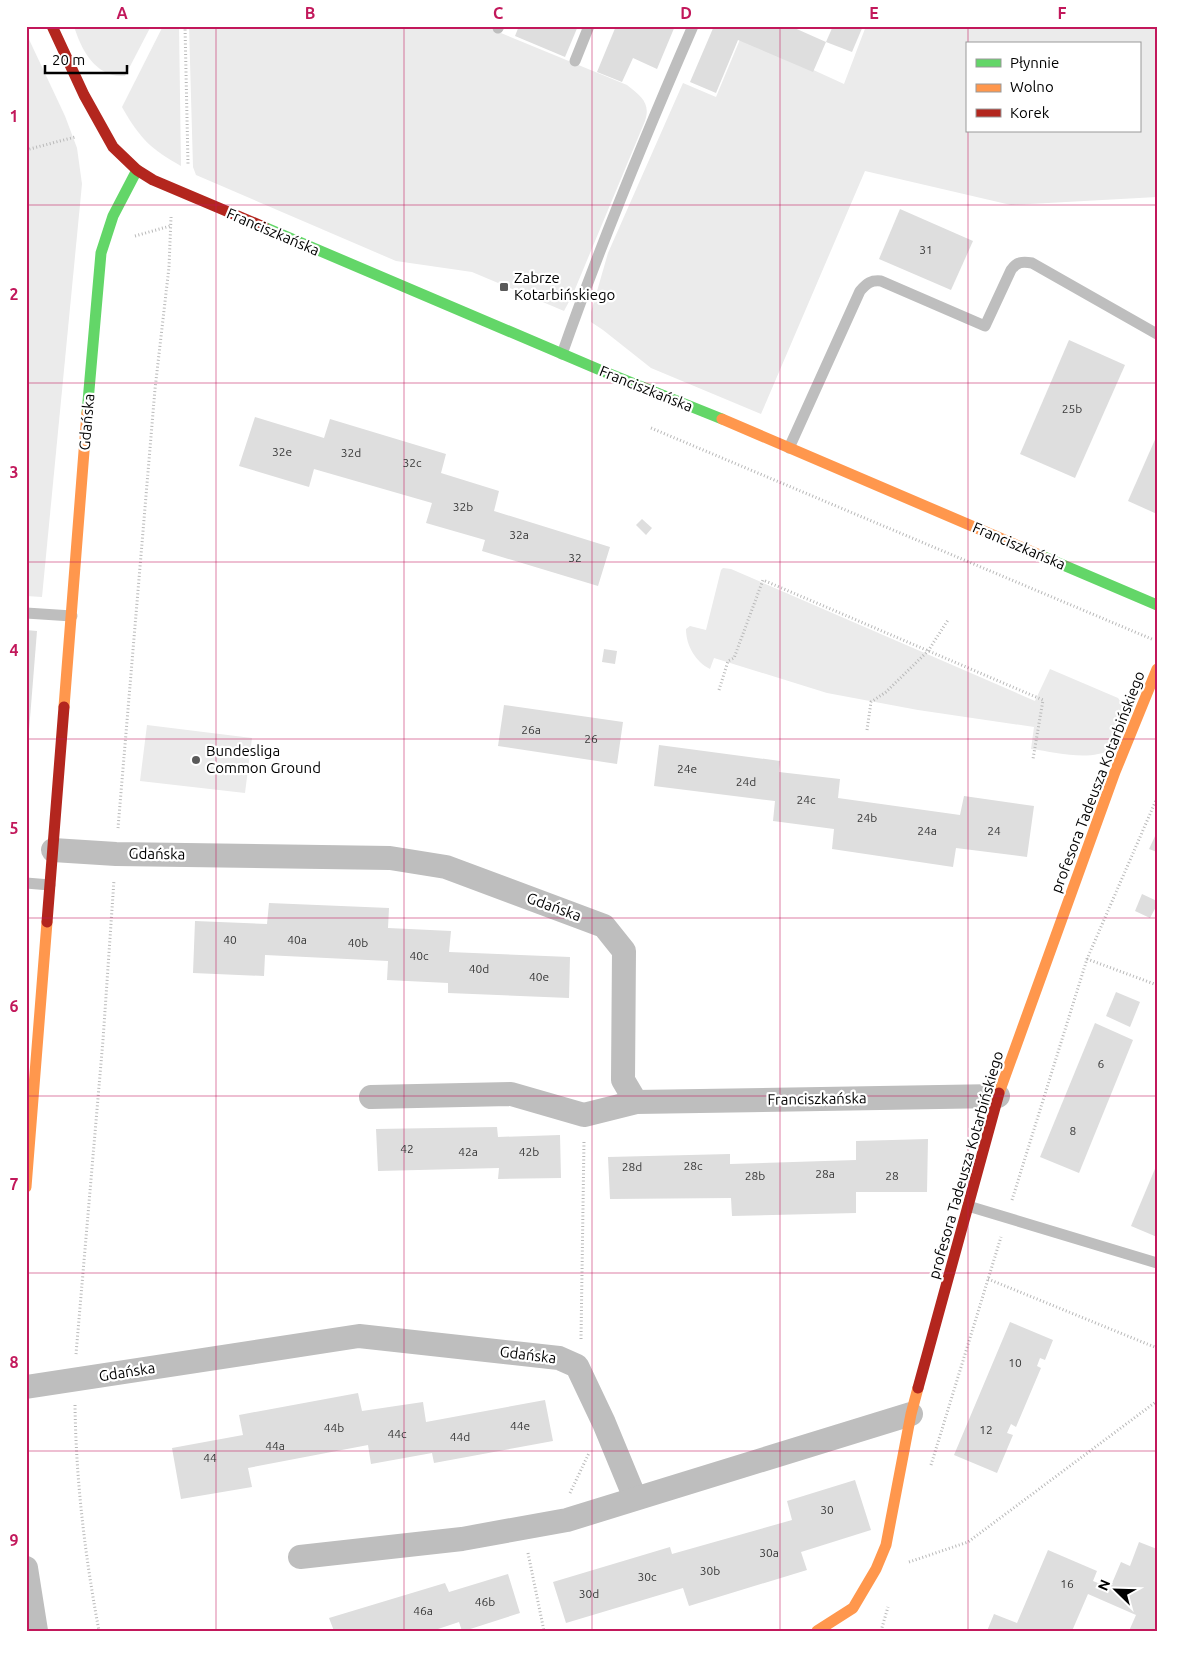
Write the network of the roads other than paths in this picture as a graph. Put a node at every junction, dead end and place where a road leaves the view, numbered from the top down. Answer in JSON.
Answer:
{"nodes":[{"id":1,"x":52,"y":26,"type":"edge"},
{"id":2,"x":589,"y":26,"type":"edge"},
{"id":3,"x":693,"y":26,"type":"edge"},
{"id":4,"x":575,"y":60,"type":"dead end"},
{"id":5,"x":137,"y":170,"type":"junction"},
{"id":6,"x":1157,"y":334,"type":"edge"},
{"id":7,"x":562,"y":354,"type":"junction"},
{"id":8,"x":789,"y":448,"type":"junction"},
{"id":9,"x":1157,"y":605,"type":"edge"},
{"id":10,"x":26,"y":613,"type":"edge"},
{"id":11,"x":72,"y":616,"type":"junction"},
{"id":12,"x":1157,"y":669,"type":"edge"},
{"id":13,"x":53,"y":850,"type":"junction"},
{"id":14,"x":26,"y":883,"type":"edge"},
{"id":15,"x":50,"y":885,"type":"junction"},
{"id":16,"x":998,"y":1096,"type":"junction"},
{"id":17,"x":371,"y":1097,"type":"dead end"},
{"id":18,"x":636,"y":1102,"type":"junction"},
{"id":19,"x":26,"y":1187,"type":"edge"},
{"id":20,"x":968,"y":1206,"type":"junction"},
{"id":21,"x":1157,"y":1263,"type":"edge"},
{"id":22,"x":26,"y":1387,"type":"edge"},
{"id":23,"x":912,"y":1414,"type":"junction"},
{"id":24,"x":635,"y":1498,"type":"junction"},
{"id":25,"x":300,"y":1557,"type":"dead end"},
{"id":26,"x":26,"y":1568,"type":"edge"},
{"id":27,"x":36,"y":1631,"type":"edge"},
{"id":28,"x":817,"y":1631,"type":"edge"}],
"edges":[{"from":1,"to":5,"type":"street"},
{"from":2,"to":4,"type":"lane"},
{"from":3,"to":7,"type":"lane"},
{"from":5,"to":7,"type":"street","name":"Franciszkańska"},
{"from":5,"to":11,"type":"street","name":"Gdańska"},
{"from":6,"to":8,"type":"lane"},
{"from":7,"to":8,"type":"street","name":"Franciszkańska"},
{"from":8,"to":9,"type":"street","name":"Franciszkańska"},
{"from":10,"to":11,"type":"lane"},
{"from":11,"to":13,"type":"street","name":"Gdańska"},
{"from":12,"to":16,"type":"street","name":"profesora Tadeusza Kotarbińskiego"},
{"from":13,"to":15,"type":"street","name":"Gdańska"},
{"from":13,"to":18,"type":"street","name":"Gdańska"},
{"from":14,"to":15,"type":"lane"},
{"from":15,"to":19,"type":"street","name":"Gdańska"},
{"from":16,"to":18,"type":"street","name":"Franciszkańska"},
{"from":16,"to":20,"type":"street","name":"profesora Tadeusza Kotarbińskiego"},
{"from":17,"to":18,"type":"street"},
{"from":20,"to":21,"type":"lane"},
{"from":20,"to":23,"type":"street","name":"profesora Tadeusza Kotarbińskiego"},
{"from":22,"to":24,"type":"street","name":"Gdańska"},
{"from":23,"to":24,"type":"street"},
{"from":23,"to":28,"type":"street","name":"profesora Tadeusza Kotarbińskiego"},
{"from":24,"to":25,"type":"street"},
{"from":26,"to":27,"type":"street"}]}
